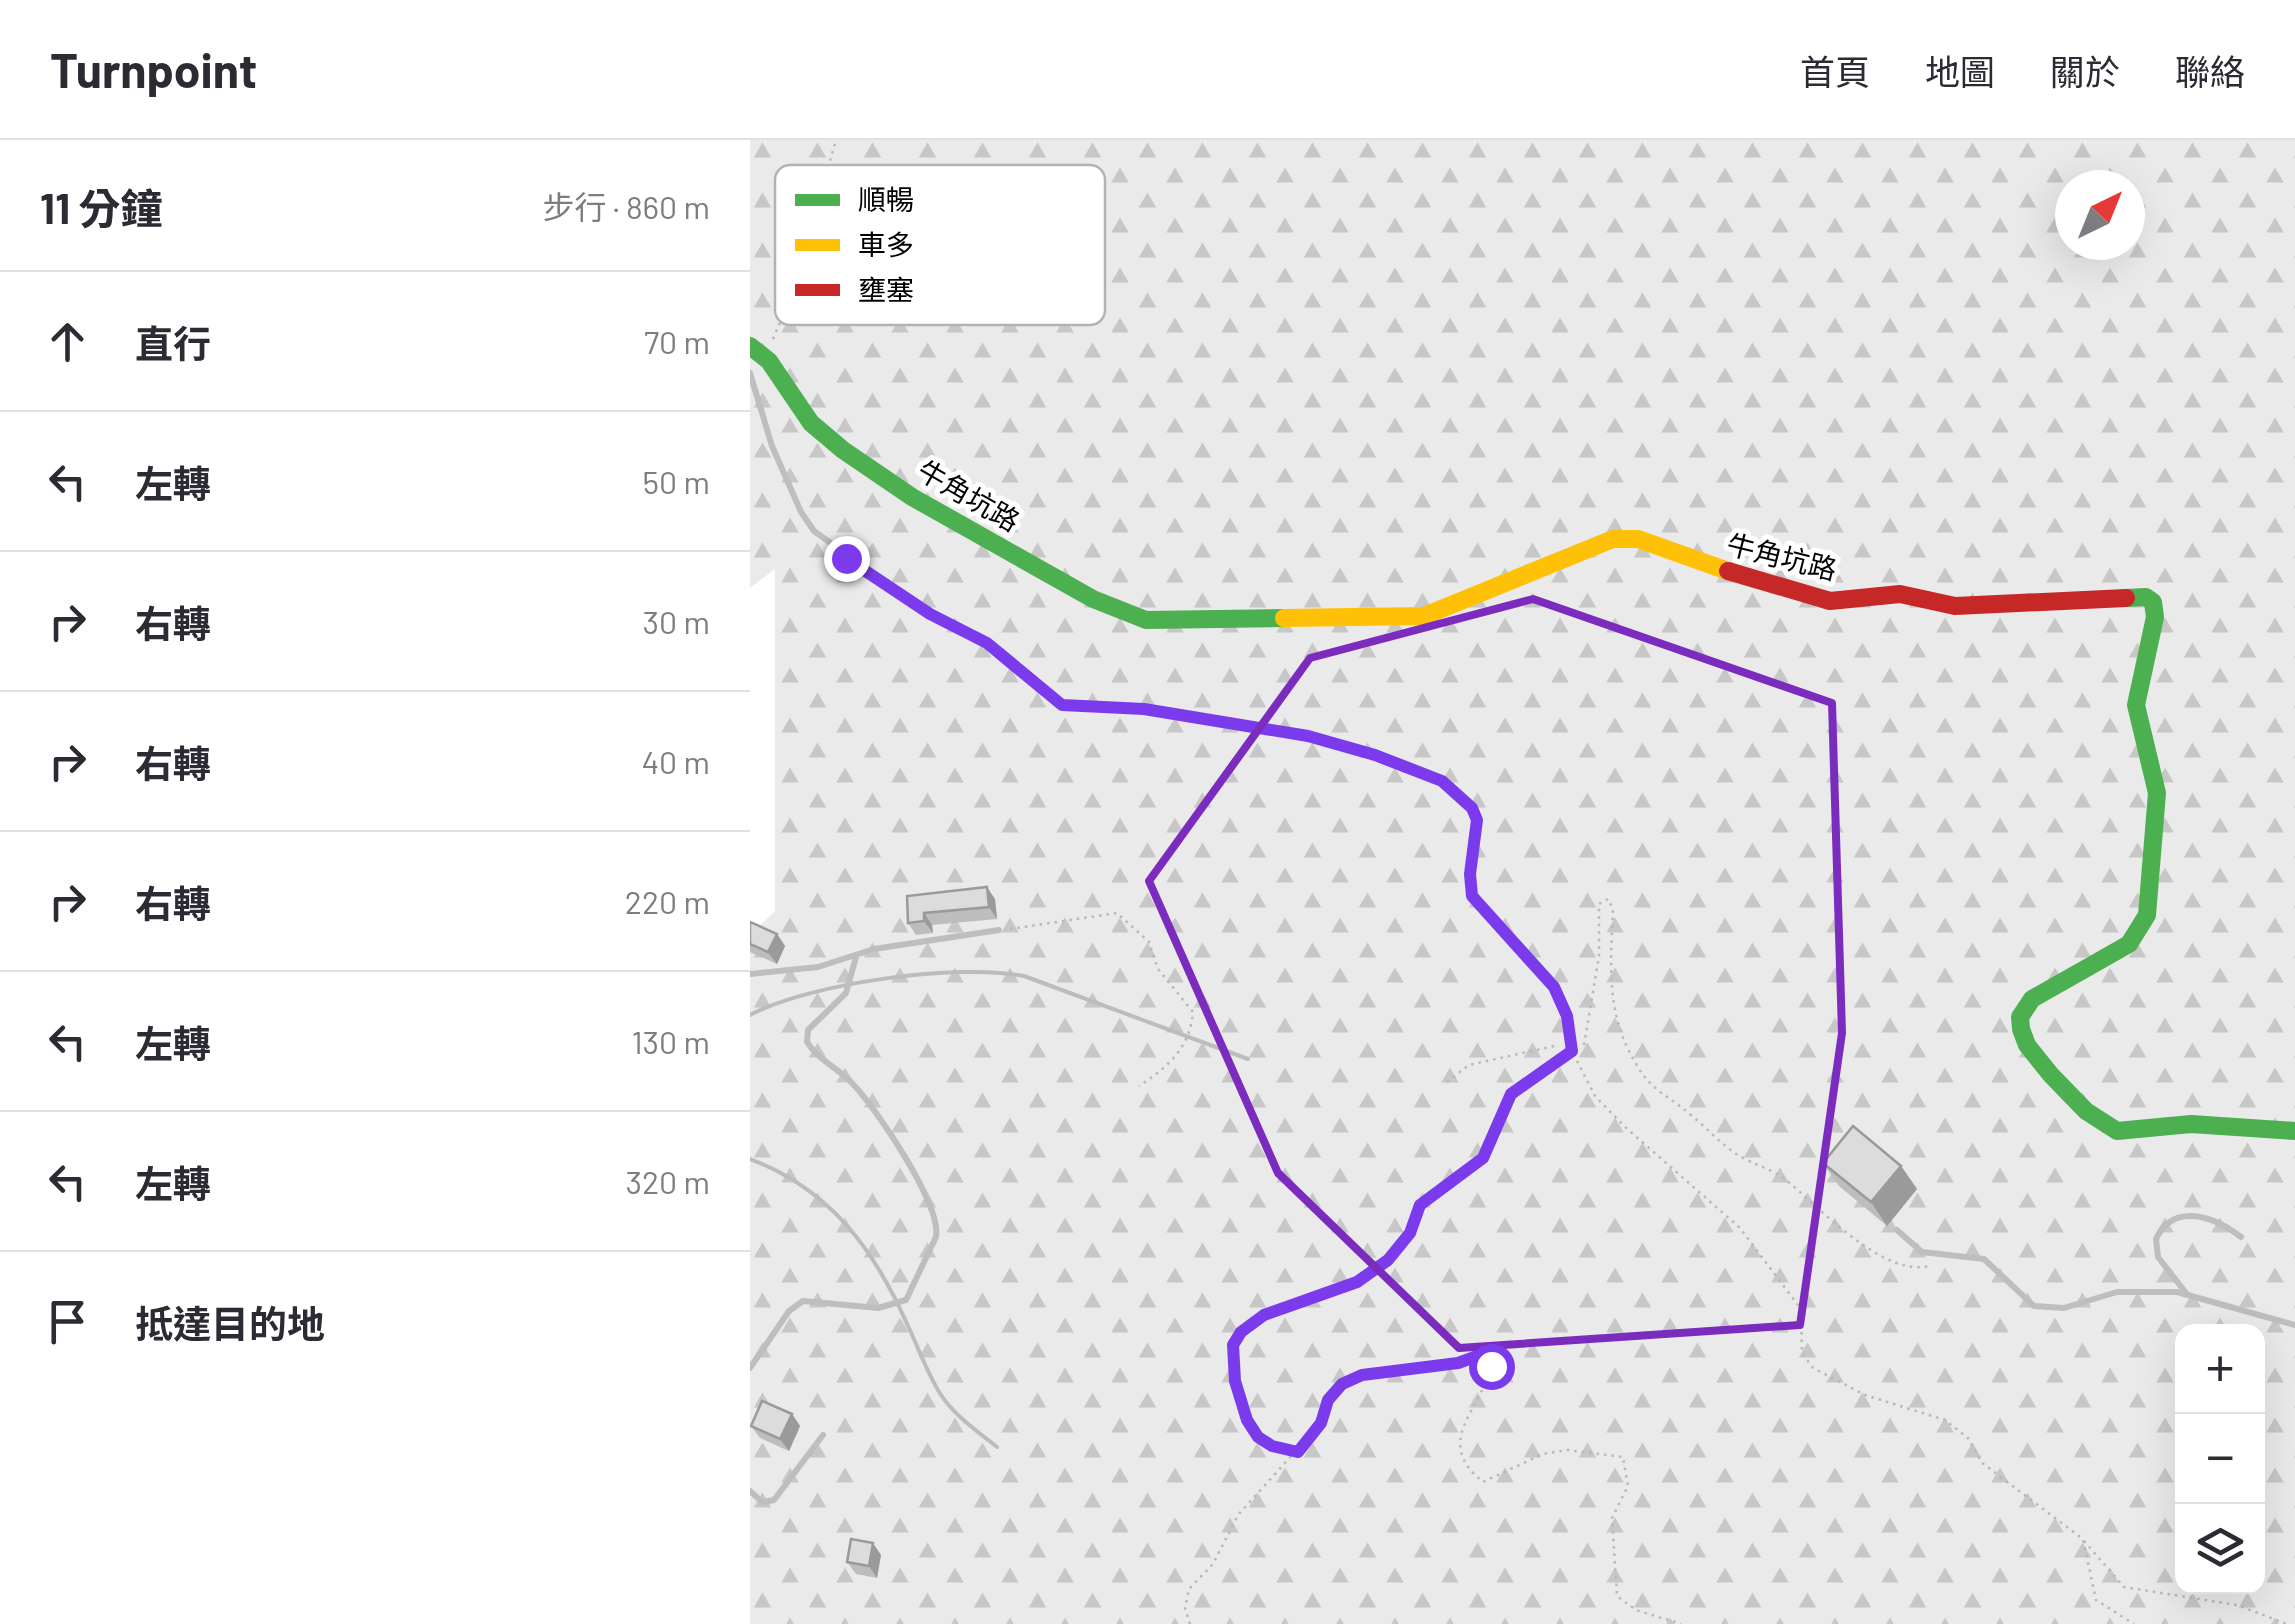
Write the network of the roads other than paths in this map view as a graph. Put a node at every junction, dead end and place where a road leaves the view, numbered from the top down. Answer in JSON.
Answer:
{"nodes":[{"id":1,"x":758,"y":350,"type":"edge"},
{"id":2,"x":750,"y":373,"type":"edge"},
{"id":3,"x":999,"y":930,"type":"road end"},
{"id":4,"x":856,"y":957,"type":"junction"},
{"id":5,"x":750,"y":974,"type":"edge"},
{"id":6,"x":1572,"y":1048,"type":"road end"},
{"id":7,"x":2295,"y":1130,"type":"edge"},
{"id":8,"x":1897,"y":1230,"type":"dead end"},
{"id":9,"x":2241,"y":1237,"type":"dead end"},
{"id":10,"x":2187,"y":1294,"type":"junction"},
{"id":11,"x":2295,"y":1325,"type":"edge"},
{"id":12,"x":750,"y":1368,"type":"edge"},
{"id":13,"x":824,"y":1435,"type":"dead end"},
{"id":14,"x":750,"y":1491,"type":"edge"}],
"edges":[{"from":1,"to":7,"type":"street","name":"牛角坑路"},
{"from":2,"to":6,"type":"lane"},
{"from":3,"to":4,"type":"lane"},
{"from":4,"to":5,"type":"lane"},
{"from":4,"to":12,"type":"lane"},
{"from":8,"to":10,"type":"lane"},
{"from":9,"to":10,"type":"lane"},
{"from":10,"to":11,"type":"lane"},
{"from":13,"to":14,"type":"lane"}]}
